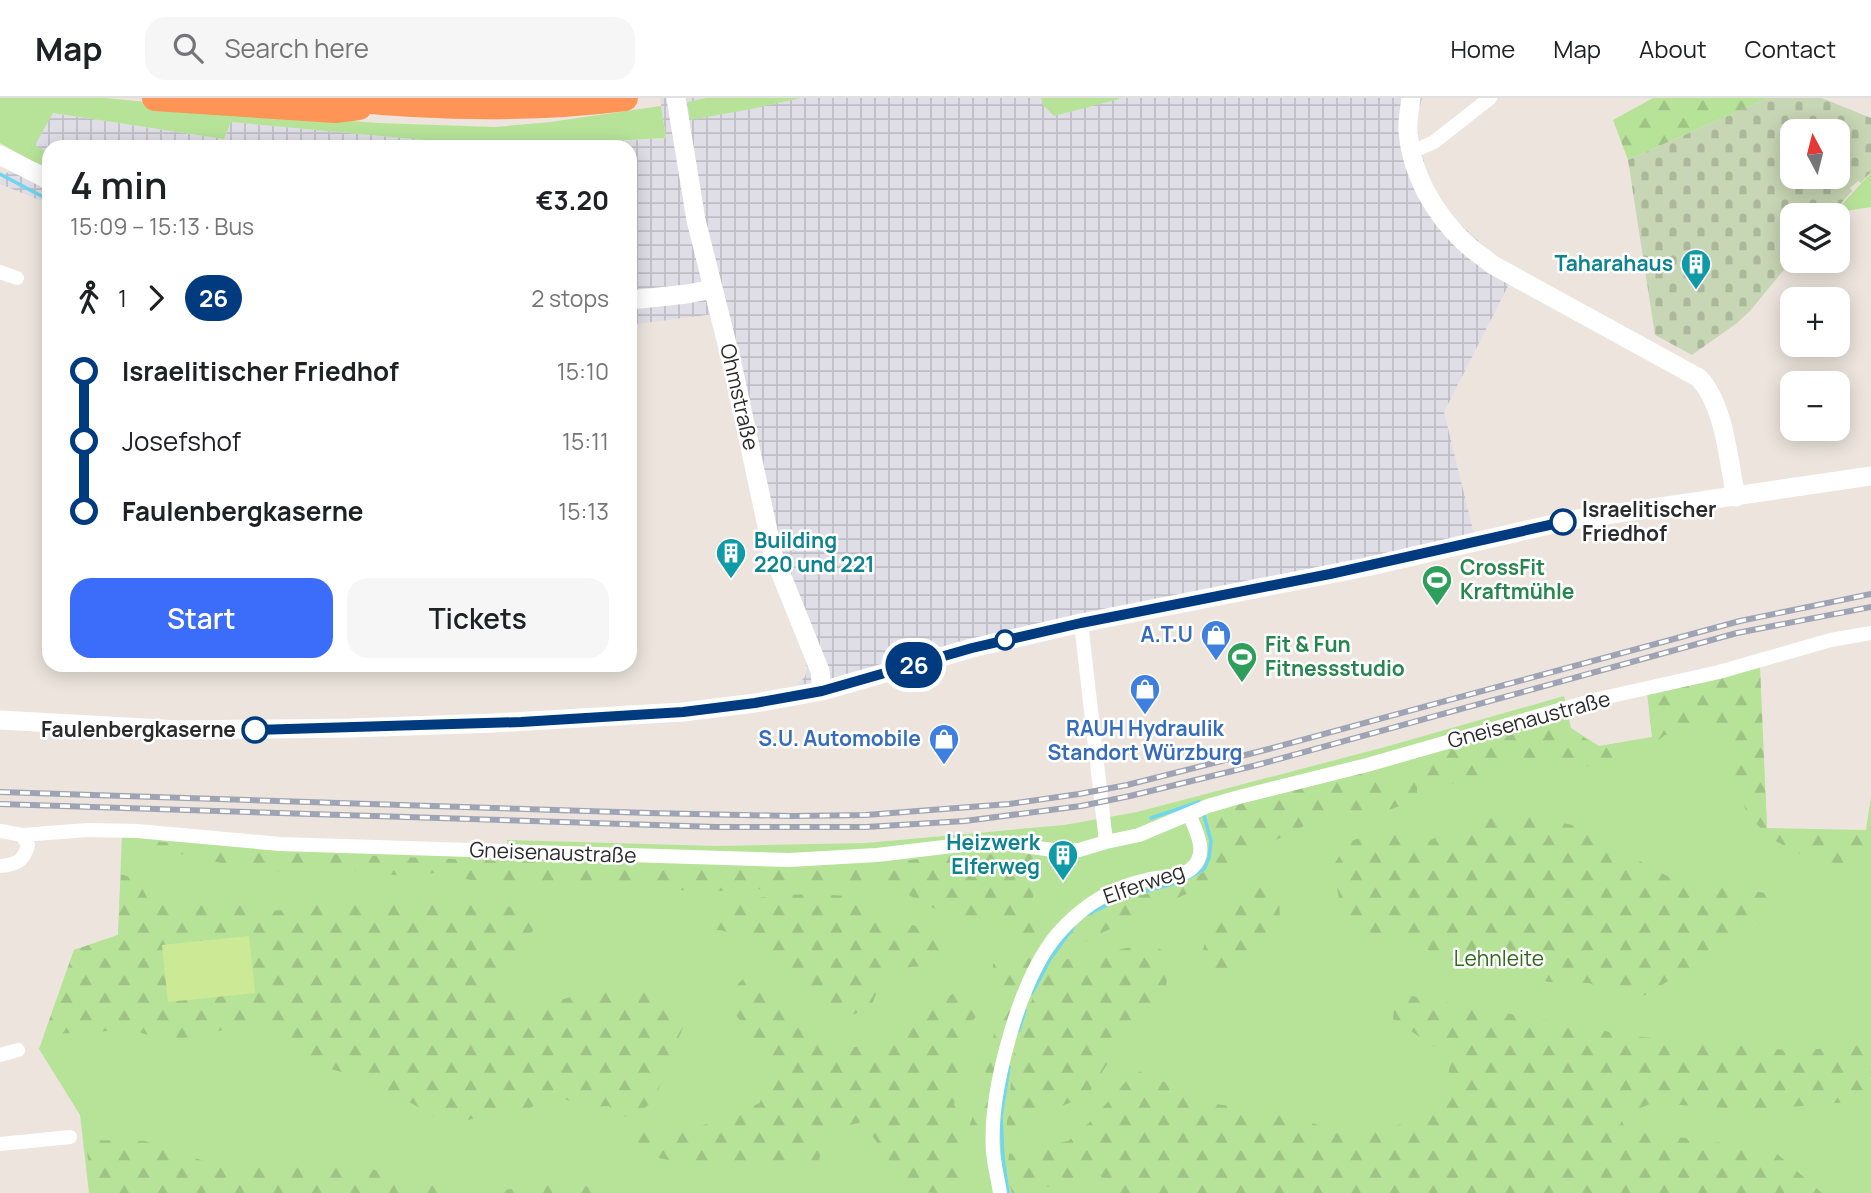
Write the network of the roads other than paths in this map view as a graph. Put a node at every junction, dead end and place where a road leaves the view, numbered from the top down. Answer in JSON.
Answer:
{"nodes":[{"id":1,"x":155,"y":98,"type":"edge"},
{"id":2,"x":340,"y":98,"type":"edge"},
{"id":3,"x":623,"y":98,"type":"edge"},
{"id":4,"x":676,"y":98,"type":"edge"},
{"id":5,"x":1411,"y":98,"type":"edge"},
{"id":6,"x":1489,"y":98,"type":"edge"},
{"id":7,"x":393,"y":104,"type":"junction"},
{"id":8,"x":1412,"y":152,"type":"junction"},
{"id":9,"x":0,"y":155,"type":"edge"},
{"id":10,"x":42,"y":176,"type":"edge"},
{"id":11,"x":0,"y":272,"type":"edge"},
{"id":12,"x":17,"y":278,"type":"dead end"},
{"id":13,"x":713,"y":289,"type":"junction"},
{"id":14,"x":637,"y":299,"type":"edge"},
{"id":15,"x":1871,"y":476,"type":"edge"},
{"id":16,"x":1735,"y":497,"type":"junction"},
{"id":17,"x":1081,"y":623,"type":"junction"},
{"id":18,"x":1871,"y":633,"type":"edge"},
{"id":19,"x":822,"y":691,"type":"junction"},
{"id":20,"x":0,"y":720,"type":"edge"},
{"id":21,"x":1189,"y":814,"type":"junction"},
{"id":22,"x":0,"y":831,"type":"edge"},
{"id":23,"x":22,"y":835,"type":"junction"},
{"id":24,"x":1106,"y":842,"type":"junction"},
{"id":25,"x":0,"y":866,"type":"edge"},
{"id":26,"x":18,"y":1050,"type":"dead end"},
{"id":27,"x":0,"y":1055,"type":"edge"},
{"id":28,"x":70,"y":1137,"type":"dead end"},
{"id":29,"x":0,"y":1144,"type":"edge"},
{"id":30,"x":1000,"y":1193,"type":"edge"}],
"edges":[{"from":1,"to":7,"type":"highway"},
{"from":2,"to":7,"type":"highway"},
{"from":3,"to":7,"type":"highway"},
{"from":4,"to":13,"type":"street","name":"Ohmstraße"},
{"from":5,"to":8,"type":"street"},
{"from":6,"to":8,"type":"street"},
{"from":8,"to":16,"type":"street"},
{"from":9,"to":10,"type":"street"},
{"from":11,"to":12,"type":"street"},
{"from":13,"to":14,"type":"street"},
{"from":13,"to":19,"type":"street","name":"Ohmstraße"},
{"from":15,"to":16,"type":"street"},
{"from":16,"to":17,"type":"street"},
{"from":17,"to":19,"type":"street"},
{"from":17,"to":24,"type":"street"},
{"from":18,"to":21,"type":"street","name":"Gneisenaustraße"},
{"from":19,"to":20,"type":"street"},
{"from":21,"to":24,"type":"street"},
{"from":21,"to":30,"type":"street","name":"Elferweg"},
{"from":22,"to":23,"type":"street","name":"Gneisenaustraße"},
{"from":23,"to":24,"type":"street","name":"Gneisenaustraße"},
{"from":23,"to":25,"type":"street"},
{"from":26,"to":27,"type":"street"},
{"from":28,"to":29,"type":"street"}]}
